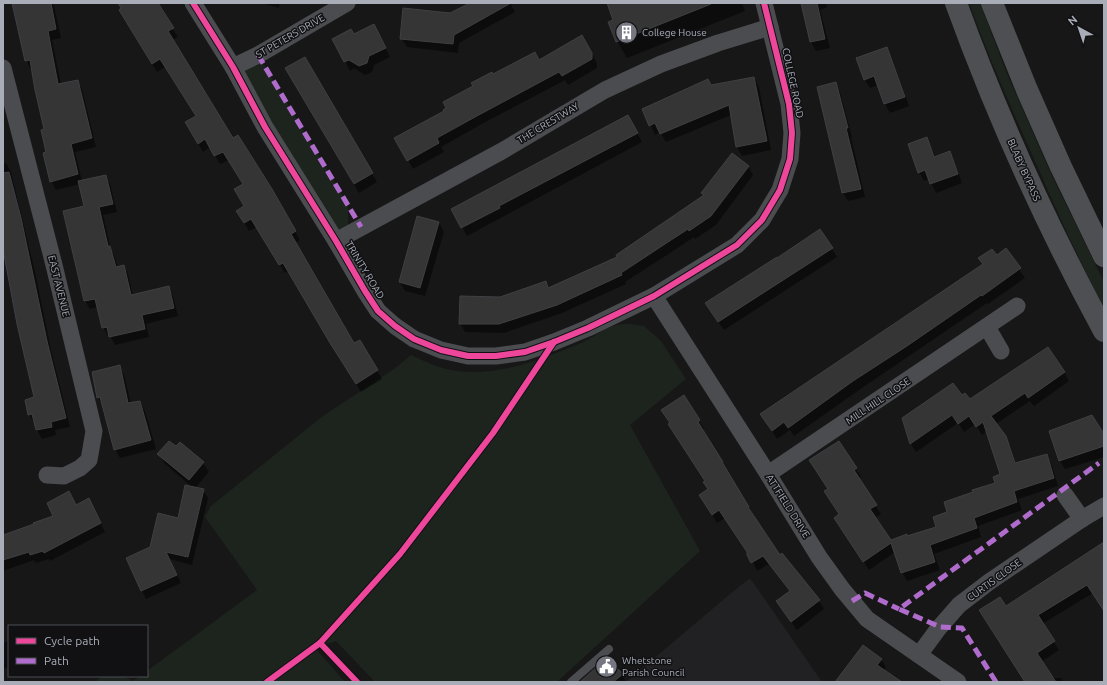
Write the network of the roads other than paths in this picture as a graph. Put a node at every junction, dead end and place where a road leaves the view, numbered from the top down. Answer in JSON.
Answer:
{"nodes":[{"id":1,"x":193,"y":3,"type":"edge"},
{"id":2,"x":347,"y":3,"type":"edge"},
{"id":3,"x":764,"y":3,"type":"edge"},
{"id":4,"x":956,"y":3,"type":"edge"},
{"id":5,"x":992,"y":3,"type":"edge"},
{"id":6,"x":770,"y":27,"type":"junction"},
{"id":7,"x":233,"y":67,"type":"junction"},
{"id":8,"x":3,"y":68,"type":"edge"},
{"id":9,"x":336,"y":241,"type":"junction"},
{"id":10,"x":1104,"y":256,"type":"edge"},
{"id":11,"x":654,"y":296,"type":"junction"},
{"id":12,"x":1017,"y":306,"type":"dead end"},
{"id":13,"x":987,"y":327,"type":"junction"},
{"id":14,"x":1104,"y":332,"type":"edge"},
{"id":15,"x":1001,"y":351,"type":"dead end"},
{"id":16,"x":768,"y":474,"type":"junction"},
{"id":17,"x":47,"y":475,"type":"dead end"},
{"id":18,"x":1065,"y":495,"type":"dead end"},
{"id":19,"x":1104,"y":506,"type":"edge"},
{"id":20,"x":1082,"y":518,"type":"junction"},
{"id":21,"x":609,"y":649,"type":"dead end"},
{"id":22,"x":919,"y":655,"type":"junction"},
{"id":23,"x":571,"y":682,"type":"edge"},
{"id":24,"x":958,"y":682,"type":"edge"}],
"edges":[{"from":1,"to":7,"type":"street","name":"TRINITY ROAD"},
{"from":2,"to":7,"type":"street","name":"ST PETERS DRIVE"},
{"from":3,"to":6,"type":"street","name":"COLLEGE ROAD"},
{"from":4,"to":14,"type":"main road","name":"BLABY BYPASS"},
{"from":5,"to":10,"type":"main road"},
{"from":6,"to":9,"type":"street","name":"THE CRESTWAY"},
{"from":6,"to":11,"type":"street","name":"COLLEGE ROAD"},
{"from":7,"to":9,"type":"street","name":"TRINITY ROAD"},
{"from":8,"to":17,"type":"street","name":"EAST AVENUE"},
{"from":9,"to":11,"type":"street","name":"TRINITY ROAD"},
{"from":11,"to":16,"type":"street","name":"ATTFIELD DRIVE"},
{"from":12,"to":13,"type":"street","name":"MILL HILL CLOSE"},
{"from":13,"to":15,"type":"street"},
{"from":13,"to":16,"type":"street","name":"MILL HILL CLOSE"},
{"from":16,"to":22,"type":"street","name":"ATTFIELD DRIVE"},
{"from":18,"to":20,"type":"street"},
{"from":19,"to":20,"type":"street","name":"CURTIS CLOSE"},
{"from":20,"to":22,"type":"street","name":"CURTIS CLOSE"},
{"from":21,"to":23,"type":"lane"},
{"from":22,"to":24,"type":"street","name":"ATTFIELD DRIVE"}]}
